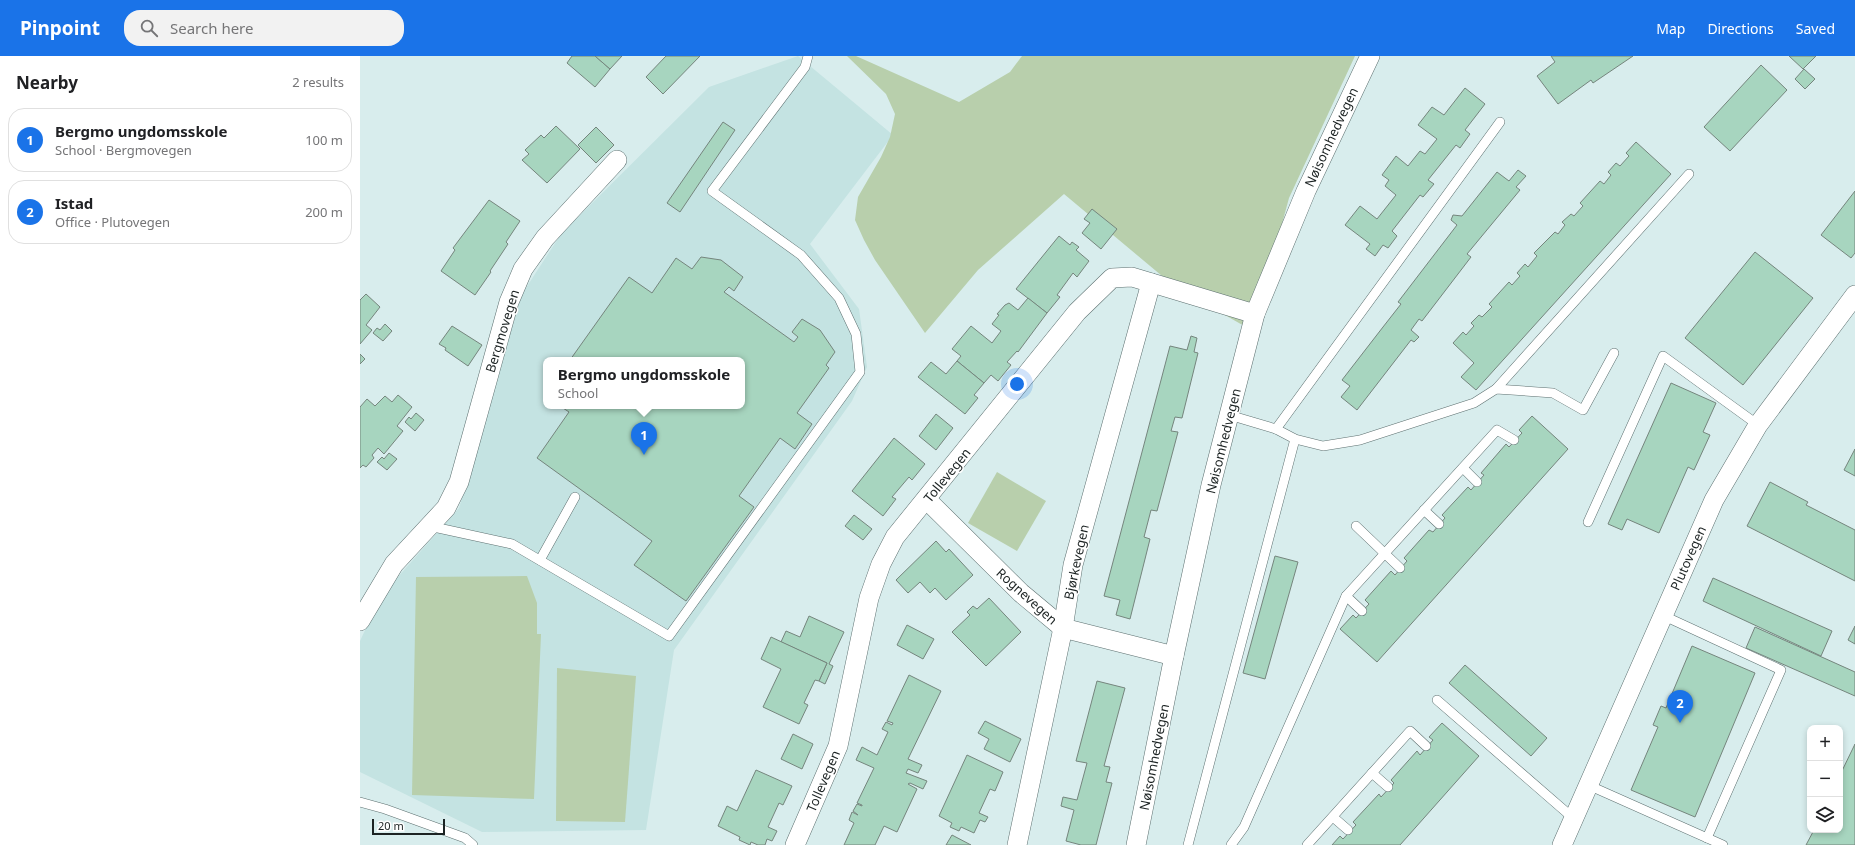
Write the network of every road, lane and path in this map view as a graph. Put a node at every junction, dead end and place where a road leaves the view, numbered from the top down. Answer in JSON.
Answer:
{"nodes":[{"id":1,"x":808,"y":56,"type":"edge"},
{"id":2,"x":1370,"y":56,"type":"edge"},
{"id":3,"x":1500,"y":122,"type":"dead end"},
{"id":4,"x":617,"y":160,"type":"dead end"},
{"id":5,"x":1689,"y":174,"type":"dead end"},
{"id":6,"x":1151,"y":283,"type":"junction"},
{"id":7,"x":1855,"y":295,"type":"edge"},
{"id":8,"x":1255,"y":314,"type":"junction"},
{"id":9,"x":1614,"y":353,"type":"dead end"},
{"id":10,"x":1496,"y":389,"type":"junction"},
{"id":11,"x":1229,"y":415,"type":"junction"},
{"id":12,"x":1758,"y":425,"type":"junction"},
{"id":13,"x":1276,"y":429,"type":"junction"},
{"id":14,"x":1295,"y":439,"type":"junction"},
{"id":15,"x":1514,"y":440,"type":"dead end"},
{"id":16,"x":1462,"y":468,"type":"junction"},
{"id":17,"x":1477,"y":482,"type":"dead end"},
{"id":18,"x":575,"y":497,"type":"dead end"},
{"id":19,"x":927,"y":500,"type":"junction"},
{"id":20,"x":1424,"y":510,"type":"junction"},
{"id":21,"x":1588,"y":522,"type":"dead end"},
{"id":22,"x":1439,"y":524,"type":"dead end"},
{"id":23,"x":429,"y":526,"type":"junction"},
{"id":24,"x":1356,"y":526,"type":"dead end"},
{"id":25,"x":1386,"y":553,"type":"junction"},
{"id":26,"x":540,"y":560,"type":"junction"},
{"id":27,"x":1400,"y":568,"type":"dead end"},
{"id":28,"x":1346,"y":596,"type":"junction"},
{"id":29,"x":1362,"y":611,"type":"dead end"},
{"id":30,"x":1662,"y":615,"type":"junction"},
{"id":31,"x":360,"y":621,"type":"edge"},
{"id":32,"x":1064,"y":628,"type":"junction"},
{"id":33,"x":1174,"y":656,"type":"junction"},
{"id":34,"x":1437,"y":700,"type":"dead end"},
{"id":35,"x":1426,"y":746,"type":"dead end"},
{"id":36,"x":1372,"y":773,"type":"junction"},
{"id":37,"x":1588,"y":785,"type":"junction"},
{"id":38,"x":1388,"y":787,"type":"dead end"},
{"id":39,"x":360,"y":802,"type":"edge"},
{"id":40,"x":1333,"y":816,"type":"junction"},
{"id":41,"x":1574,"y":818,"type":"junction"},
{"id":42,"x":1348,"y":830,"type":"dead end"},
{"id":43,"x":1707,"y":838,"type":"junction"},
{"id":44,"x":473,"y":845,"type":"edge"},
{"id":45,"x":795,"y":845,"type":"edge"},
{"id":46,"x":1017,"y":845,"type":"edge"},
{"id":47,"x":1136,"y":845,"type":"edge"},
{"id":48,"x":1188,"y":845,"type":"edge"},
{"id":49,"x":1231,"y":845,"type":"edge"},
{"id":50,"x":1307,"y":845,"type":"edge"},
{"id":51,"x":1562,"y":845,"type":"edge"},
{"id":52,"x":1723,"y":845,"type":"edge"}],
"edges":[{"from":1,"to":26,"type":"lane"},
{"from":2,"to":8,"type":"street","name":"Nøisomhedvegen"},
{"from":3,"to":13,"type":"lane"},
{"from":4,"to":23,"type":"street","name":"Bergmovegen"},
{"from":5,"to":10,"type":"lane"},
{"from":6,"to":8,"type":"street","name":"Tollevegen"},
{"from":6,"to":19,"type":"street","name":"Tollevegen"},
{"from":6,"to":32,"type":"street","name":"Bjørkevegen"},
{"from":7,"to":12,"type":"street","name":"Plutovegen"},
{"from":8,"to":11,"type":"street","name":"Nøisomhedvegen"},
{"from":9,"to":10,"type":"lane"},
{"from":10,"to":14,"type":"lane"},
{"from":11,"to":13,"type":"lane"},
{"from":11,"to":33,"type":"street","name":"Nøisomhedvegen"},
{"from":12,"to":21,"type":"lane"},
{"from":12,"to":30,"type":"street","name":"Plutovegen"},
{"from":13,"to":14,"type":"lane"},
{"from":14,"to":48,"type":"lane"},
{"from":15,"to":16,"type":"lane"},
{"from":16,"to":17,"type":"lane"},
{"from":16,"to":20,"type":"lane"},
{"from":18,"to":26,"type":"lane"},
{"from":19,"to":32,"type":"street","name":"Rognevegen"},
{"from":19,"to":45,"type":"street","name":"Tollevegen"},
{"from":20,"to":22,"type":"lane"},
{"from":20,"to":25,"type":"lane"},
{"from":23,"to":26,"type":"lane"},
{"from":23,"to":31,"type":"street","name":"Bergmovegen"},
{"from":24,"to":25,"type":"lane"},
{"from":25,"to":27,"type":"lane"},
{"from":25,"to":28,"type":"lane"},
{"from":28,"to":29,"type":"lane"},
{"from":28,"to":49,"type":"lane"},
{"from":30,"to":37,"type":"street","name":"Plutovegen"},
{"from":30,"to":43,"type":"lane"},
{"from":32,"to":33,"type":"street","name":"Rognevegen"},
{"from":32,"to":46,"type":"street","name":"Bjørkevegen"},
{"from":33,"to":47,"type":"street","name":"Nøisomhedvegen"},
{"from":34,"to":41,"type":"lane"},
{"from":35,"to":36,"type":"lane"},
{"from":36,"to":38,"type":"lane"},
{"from":36,"to":40,"type":"lane"},
{"from":37,"to":41,"type":"street","name":"Plutovegen"},
{"from":37,"to":43,"type":"lane"},
{"from":39,"to":44,"type":"lane"},
{"from":40,"to":42,"type":"lane"},
{"from":40,"to":50,"type":"lane"},
{"from":41,"to":51,"type":"street","name":"Plutovegen"},
{"from":43,"to":52,"type":"lane"}]}
